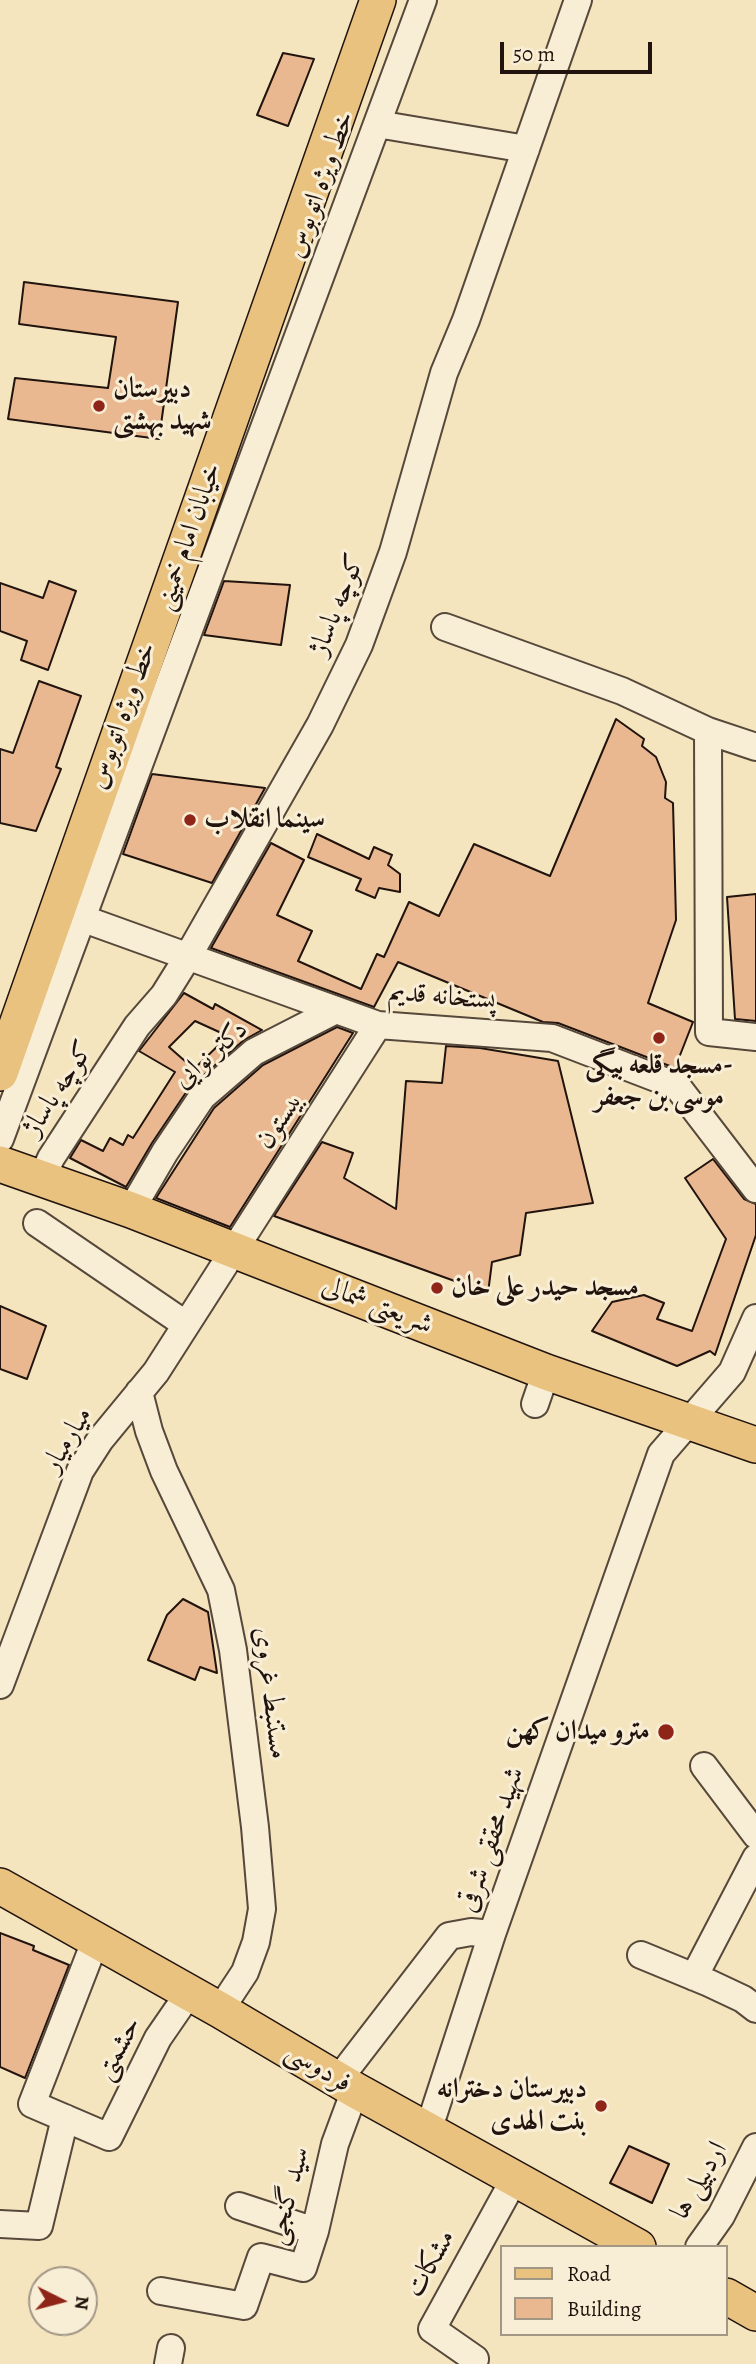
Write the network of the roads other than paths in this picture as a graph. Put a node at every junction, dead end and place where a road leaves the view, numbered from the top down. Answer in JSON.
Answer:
{"nodes":[{"id":1,"x":378,"y":0,"type":"edge"},
{"id":2,"x":423,"y":0,"type":"edge"},
{"id":3,"x":578,"y":0,"type":"edge"},
{"id":4,"x":377,"y":124,"type":"junction"},
{"id":5,"x":526,"y":149,"type":"junction"},
{"id":6,"x":445,"y":626,"type":"dead end"},
{"id":7,"x":708,"y":731,"type":"junction"},
{"id":8,"x":756,"y":747,"type":"edge"},
{"id":9,"x":81,"y":918,"type":"junction"},
{"id":10,"x":187,"y":958,"type":"junction"},
{"id":11,"x":336,"y":1010,"type":"junction"},
{"id":12,"x":378,"y":1026,"type":"junction"},
{"id":13,"x":756,"y":1037,"type":"edge"},
{"id":14,"x":0,"y":1073,"type":"edge"},
{"id":15,"x":0,"y":1139,"type":"edge"},
{"id":16,"x":0,"y":1164,"type":"edge"},
{"id":17,"x":42,"y":1178,"type":"junction"},
{"id":18,"x":756,"y":1189,"type":"edge"},
{"id":19,"x":131,"y":1210,"type":"junction"},
{"id":20,"x":37,"y":1223,"type":"dead end"},
{"id":21,"x":235,"y":1251,"type":"junction"},
{"id":22,"x":756,"y":1318,"type":"edge"},
{"id":23,"x":185,"y":1324,"type":"junction"},
{"id":24,"x":139,"y":1392,"type":"junction"},
{"id":25,"x":688,"y":1420,"type":"junction"},
{"id":26,"x":756,"y":1445,"type":"edge"},
{"id":27,"x":0,"y":1685,"type":"edge"},
{"id":28,"x":704,"y":1766,"type":"dead end"},
{"id":29,"x":754,"y":1827,"type":"edge"},
{"id":30,"x":756,"y":1858,"type":"edge"},
{"id":31,"x":0,"y":1886,"type":"edge"},
{"id":32,"x":492,"y":1934,"type":"junction"},
{"id":33,"x":96,"y":1939,"type":"junction"},
{"id":34,"x":641,"y":1955,"type":"dead end"},
{"id":35,"x":694,"y":1977,"type":"junction"},
{"id":36,"x":189,"y":1993,"type":"junction"},
{"id":37,"x":756,"y":2009,"type":"edge"},
{"id":38,"x":220,"y":2010,"type":"junction"},
{"id":39,"x":347,"y":2085,"type":"junction"},
{"id":40,"x":65,"y":2118,"type":"junction"},
{"id":41,"x":428,"y":2131,"type":"junction"},
{"id":42,"x":756,"y":2147,"type":"edge"},
{"id":43,"x":515,"y":2178,"type":"junction"},
{"id":44,"x":239,"y":2206,"type":"dead end"},
{"id":45,"x":0,"y":2224,"type":"edge"},
{"id":46,"x":314,"y":2231,"type":"junction"},
{"id":47,"x":634,"y":2245,"type":"edge"},
{"id":48,"x":700,"y":2245,"type":"edge"},
{"id":49,"x":162,"y":2291,"type":"dead end"},
{"id":50,"x":728,"y":2297,"type":"edge"},
{"id":51,"x":756,"y":2313,"type":"edge"},
{"id":52,"x":472,"y":2364,"type":"edge"}],
"edges":[{"from":1,"to":14,"type":"main road","name":"خیابان امام خمینی"},
{"from":2,"to":4,"type":"street","name":"خط ویژه اتوبوس"},
{"from":3,"to":5,"type":"street","name":"کوچه پاساژ"},
{"from":4,"to":5,"type":"street"},
{"from":4,"to":9,"type":"street","name":"خط ویژه اتوبوس"},
{"from":5,"to":10,"type":"street","name":"کوچه پاساژ"},
{"from":6,"to":7,"type":"street"},
{"from":7,"to":8,"type":"street"},
{"from":7,"to":13,"type":"street"},
{"from":9,"to":10,"type":"street","name":"پستخانه قدیم"},
{"from":9,"to":15,"type":"street","name":"خط ویژه اتوبوس"},
{"from":10,"to":11,"type":"street","name":"پستخانه قدیم"},
{"from":10,"to":17,"type":"street","name":"کوچه پاساژ"},
{"from":11,"to":12,"type":"street","name":"پستخانه قدیم"},
{"from":11,"to":19,"type":"street","name":"دکتر نوایی"},
{"from":12,"to":18,"type":"street","name":"پستخانه قدیم"},
{"from":12,"to":21,"type":"street","name":"بیستون"},
{"from":16,"to":17,"type":"main road","name":"شریعتی شمالی"},
{"from":17,"to":19,"type":"main road","name":"شریعتی شمالی"},
{"from":19,"to":21,"type":"main road","name":"شریعتی شمالی"},
{"from":20,"to":23,"type":"street"},
{"from":21,"to":23,"type":"street","name":"میارمیار"},
{"from":21,"to":25,"type":"main road","name":"شریعتی شمالی"},
{"from":22,"to":25,"type":"street","name":"شهید محققی شرقی"},
{"from":23,"to":24,"type":"street","name":"میارمیار"},
{"from":24,"to":27,"type":"street","name":"میارمیار"},
{"from":24,"to":38,"type":"street","name":"مستنبط غروی"},
{"from":25,"to":26,"type":"main road","name":"شریعتی شمالی"},
{"from":25,"to":32,"type":"street","name":"شهید محققی شرقی"},
{"from":28,"to":29,"type":"street"},
{"from":30,"to":35,"type":"street"},
{"from":31,"to":33,"type":"main road","name":"فردوسی"},
{"from":32,"to":39,"type":"street","name":"سید گنجی"},
{"from":32,"to":41,"type":"street","name":"شهید محققی شرقی"},
{"from":33,"to":36,"type":"main road","name":"فردوسی"},
{"from":33,"to":40,"type":"street"},
{"from":34,"to":35,"type":"street"},
{"from":35,"to":37,"type":"street"},
{"from":36,"to":38,"type":"main road","name":"فردوسی"},
{"from":36,"to":40,"type":"street","name":"حشمتی"},
{"from":38,"to":39,"type":"main road","name":"فردوسی"},
{"from":39,"to":41,"type":"main road","name":"فردوسی"},
{"from":39,"to":46,"type":"street","name":"سید گنجی"},
{"from":40,"to":45,"type":"street"},
{"from":41,"to":43,"type":"main road","name":"فردوسی"},
{"from":42,"to":48,"type":"street","name":"اردبیلی ها"},
{"from":43,"to":47,"type":"main road","name":"فردوسی"},
{"from":43,"to":52,"type":"street","name":"مشکات"},
{"from":44,"to":46,"type":"street"},
{"from":46,"to":49,"type":"street","name":"سید گنجی"},
{"from":50,"to":51,"type":"main road"}]}
